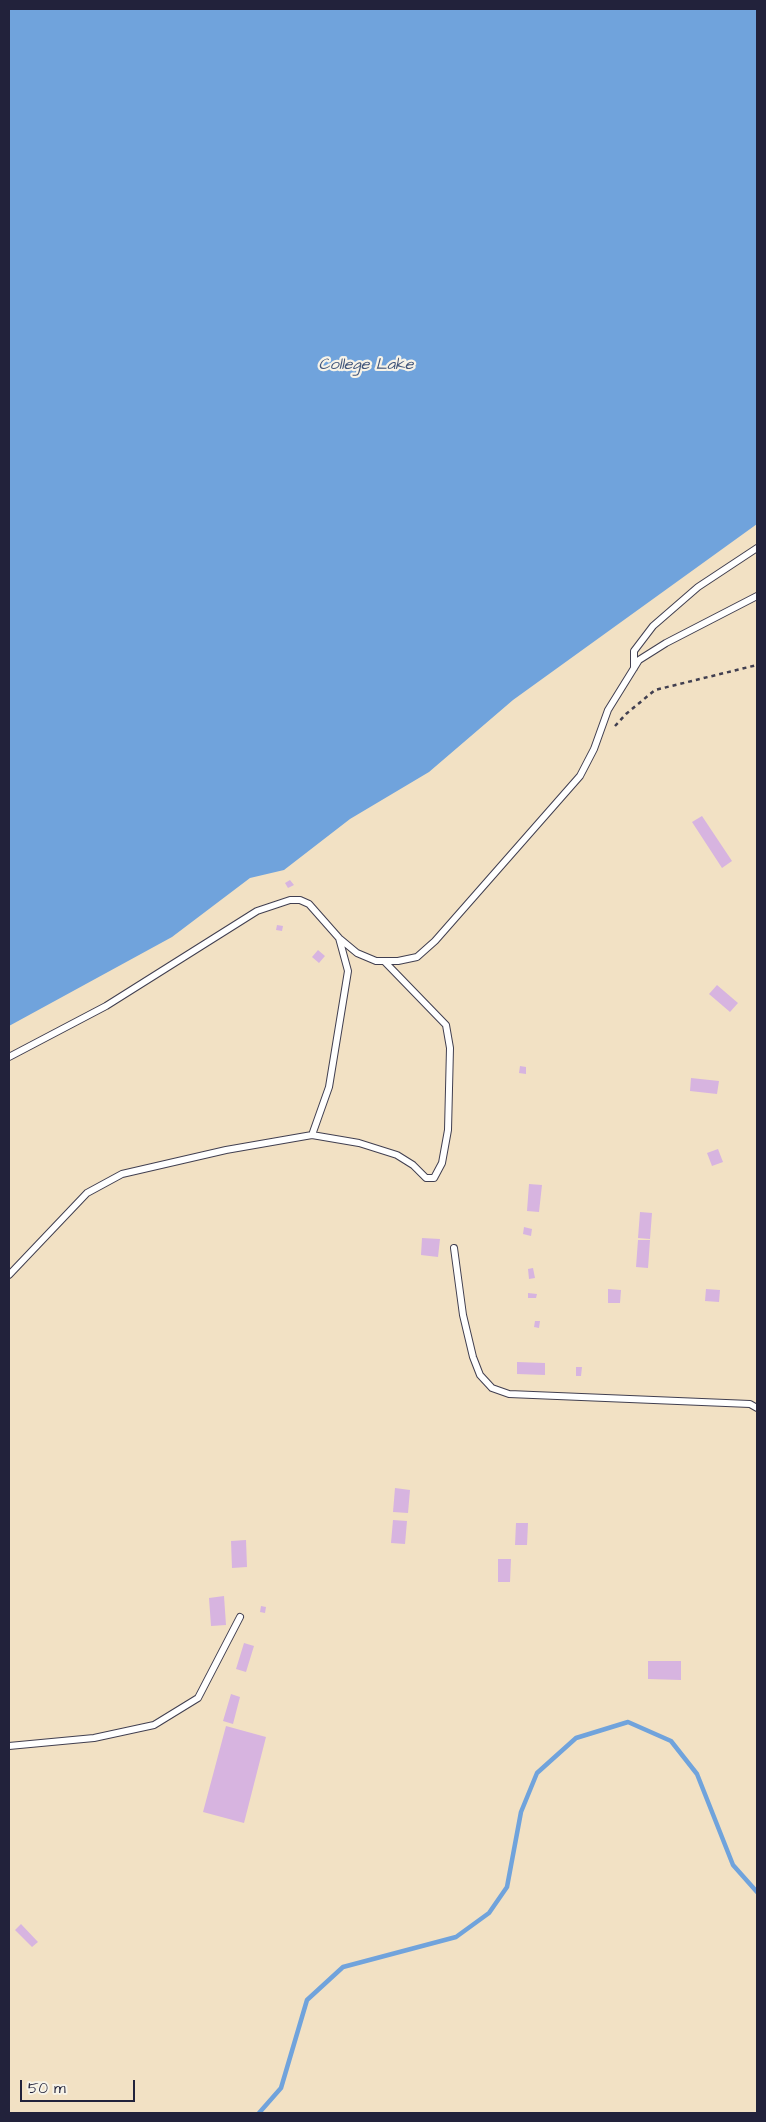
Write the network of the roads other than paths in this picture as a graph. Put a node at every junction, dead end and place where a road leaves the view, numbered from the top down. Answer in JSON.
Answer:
{"nodes":[{"id":1,"x":757,"y":548,"type":"edge"},
{"id":2,"x":757,"y":596,"type":"edge"},
{"id":3,"x":634,"y":669,"type":"junction"},
{"id":4,"x":338,"y":938,"type":"junction"},
{"id":5,"x":384,"y":961,"type":"junction"},
{"id":6,"x":9,"y":1057,"type":"edge"},
{"id":7,"x":312,"y":1135,"type":"junction"},
{"id":8,"x":454,"y":1248,"type":"dead end"},
{"id":9,"x":9,"y":1275,"type":"edge"},
{"id":10,"x":757,"y":1408,"type":"edge"},
{"id":11,"x":240,"y":1618,"type":"dead end"},
{"id":12,"x":9,"y":1746,"type":"edge"}],
"edges":[{"from":1,"to":3,"type":"lane"},
{"from":2,"to":3,"type":"lane"},
{"from":3,"to":5,"type":"lane"},
{"from":4,"to":5,"type":"lane"},
{"from":4,"to":6,"type":"lane"},
{"from":4,"to":7,"type":"lane"},
{"from":5,"to":7,"type":"lane"},
{"from":7,"to":9,"type":"lane"},
{"from":8,"to":10,"type":"lane"},
{"from":11,"to":12,"type":"lane"}]}
